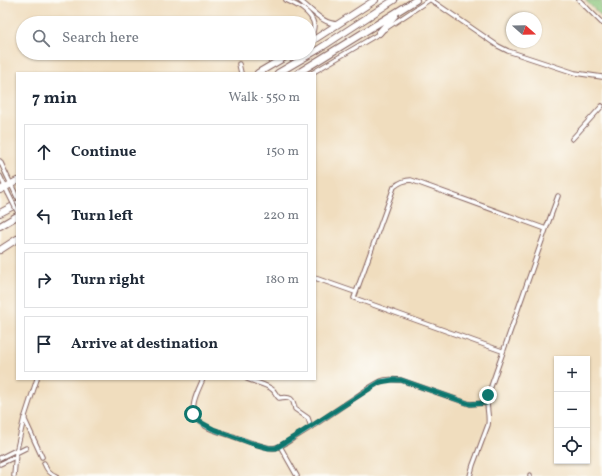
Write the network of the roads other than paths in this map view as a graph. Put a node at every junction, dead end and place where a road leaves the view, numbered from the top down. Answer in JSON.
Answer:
{"nodes":[{"id":1,"x":286,"y":0,"type":"edge"},
{"id":2,"x":299,"y":0,"type":"edge"},
{"id":3,"x":375,"y":0,"type":"edge"},
{"id":4,"x":394,"y":0,"type":"edge"},
{"id":5,"x":416,"y":0,"type":"edge"},
{"id":6,"x":430,"y":0,"type":"edge"},
{"id":7,"x":579,"y":0,"type":"edge"},
{"id":8,"x":399,"y":11,"type":"junction"},
{"id":9,"x":310,"y":16,"type":"edge"},
{"id":10,"x":602,"y":23,"type":"edge"},
{"id":11,"x":339,"y":24,"type":"junction"},
{"id":12,"x":379,"y":33,"type":"junction"},
{"id":13,"x":316,"y":38,"type":"edge"},
{"id":14,"x":316,"y":51,"type":"edge"},
{"id":15,"x":280,"y":60,"type":"edge"},
{"id":16,"x":300,"y":60,"type":"edge"},
{"id":17,"x":239,"y":64,"type":"dead end"},
{"id":18,"x":241,"y":72,"type":"edge"},
{"id":19,"x":260,"y":72,"type":"edge"},
{"id":20,"x":280,"y":72,"type":"edge"},
{"id":21,"x":300,"y":72,"type":"edge"},
{"id":22,"x":314,"y":72,"type":"edge"},
{"id":23,"x":602,"y":77,"type":"edge"},
{"id":24,"x":602,"y":106,"type":"edge"},
{"id":25,"x":572,"y":139,"type":"dead end"},
{"id":26,"x":0,"y":161,"type":"edge"},
{"id":27,"x":0,"y":176,"type":"edge"},
{"id":28,"x":16,"y":182,"type":"edge"},
{"id":29,"x":8,"y":189,"type":"edge"},
{"id":30,"x":16,"y":196,"type":"edge"},
{"id":31,"x":558,"y":196,"type":"dead end"},
{"id":32,"x":16,"y":205,"type":"edge"},
{"id":33,"x":16,"y":209,"type":"edge"},
{"id":34,"x":0,"y":213,"type":"edge"},
{"id":35,"x":16,"y":217,"type":"edge"},
{"id":36,"x":0,"y":226,"type":"edge"},
{"id":37,"x":546,"y":229,"type":"junction"},
{"id":38,"x":16,"y":240,"type":"edge"},
{"id":39,"x":0,"y":250,"type":"edge"},
{"id":40,"x":316,"y":278,"type":"edge"},
{"id":41,"x":355,"y":292,"type":"junction"},
{"id":42,"x":502,"y":351,"type":"junction"},
{"id":43,"x":37,"y":380,"type":"edge"},
{"id":44,"x":203,"y":380,"type":"edge"},
{"id":45,"x":250,"y":380,"type":"edge"},
{"id":46,"x":486,"y":403,"type":"junction"},
{"id":47,"x":25,"y":413,"type":"junction"},
{"id":48,"x":311,"y":427,"type":"junction"},
{"id":49,"x":280,"y":446,"type":"junction"},
{"id":50,"x":26,"y":448,"type":"dead end"},
{"id":51,"x":16,"y":453,"type":"junction"},
{"id":52,"x":42,"y":457,"type":"dead end"},
{"id":53,"x":0,"y":458,"type":"edge"},
{"id":54,"x":44,"y":463,"type":"dead end"},
{"id":55,"x":0,"y":464,"type":"edge"},
{"id":56,"x":14,"y":476,"type":"edge"},
{"id":57,"x":56,"y":476,"type":"edge"},
{"id":58,"x":297,"y":476,"type":"edge"},
{"id":59,"x":470,"y":476,"type":"edge"}],
"edges":[{"from":1,"to":9,"type":"street"},
{"from":2,"to":11,"type":"street"},
{"from":3,"to":11,"type":"highway"},
{"from":4,"to":14,"type":"highway"},
{"from":5,"to":8,"type":"highway"},
{"from":6,"to":12,"type":"street"},
{"from":6,"to":23,"type":"street"},
{"from":7,"to":10,"type":"street"},
{"from":8,"to":12,"type":"highway"},
{"from":8,"to":21,"type":"highway"},
{"from":11,"to":13,"type":"highway"},
{"from":12,"to":22,"type":"street"},
{"from":15,"to":19,"type":"highway"},
{"from":16,"to":20,"type":"highway"},
{"from":17,"to":18,"type":"street"},
{"from":24,"to":25,"type":"street"},
{"from":26,"to":29,"type":"street"},
{"from":27,"to":29,"type":"street"},
{"from":28,"to":29,"type":"highway"},
{"from":29,"to":30,"type":"street"},
{"from":29,"to":33,"type":"street","bridge":true},
{"from":31,"to":37,"type":"street"},
{"from":32,"to":34,"type":"highway"},
{"from":35,"to":36,"type":"highway"},
{"from":37,"to":41,"type":"street"},
{"from":37,"to":42,"type":"street"},
{"from":38,"to":39,"type":"highway"},
{"from":40,"to":41,"type":"street"},
{"from":41,"to":42,"type":"street"},
{"from":42,"to":46,"type":"street"},
{"from":43,"to":47,"type":"street"},
{"from":44,"to":49,"type":"street"},
{"from":45,"to":48,"type":"street"},
{"from":46,"to":48,"type":"street"},
{"from":46,"to":59,"type":"street"},
{"from":47,"to":51,"type":"street"},
{"from":47,"to":52,"type":"street"},
{"from":48,"to":49,"type":"street"},
{"from":49,"to":58,"type":"street"},
{"from":50,"to":51,"type":"street"},
{"from":51,"to":53,"type":"street"},
{"from":51,"to":55,"type":"street"},
{"from":51,"to":56,"type":"street"},
{"from":54,"to":57,"type":"street"}]}
